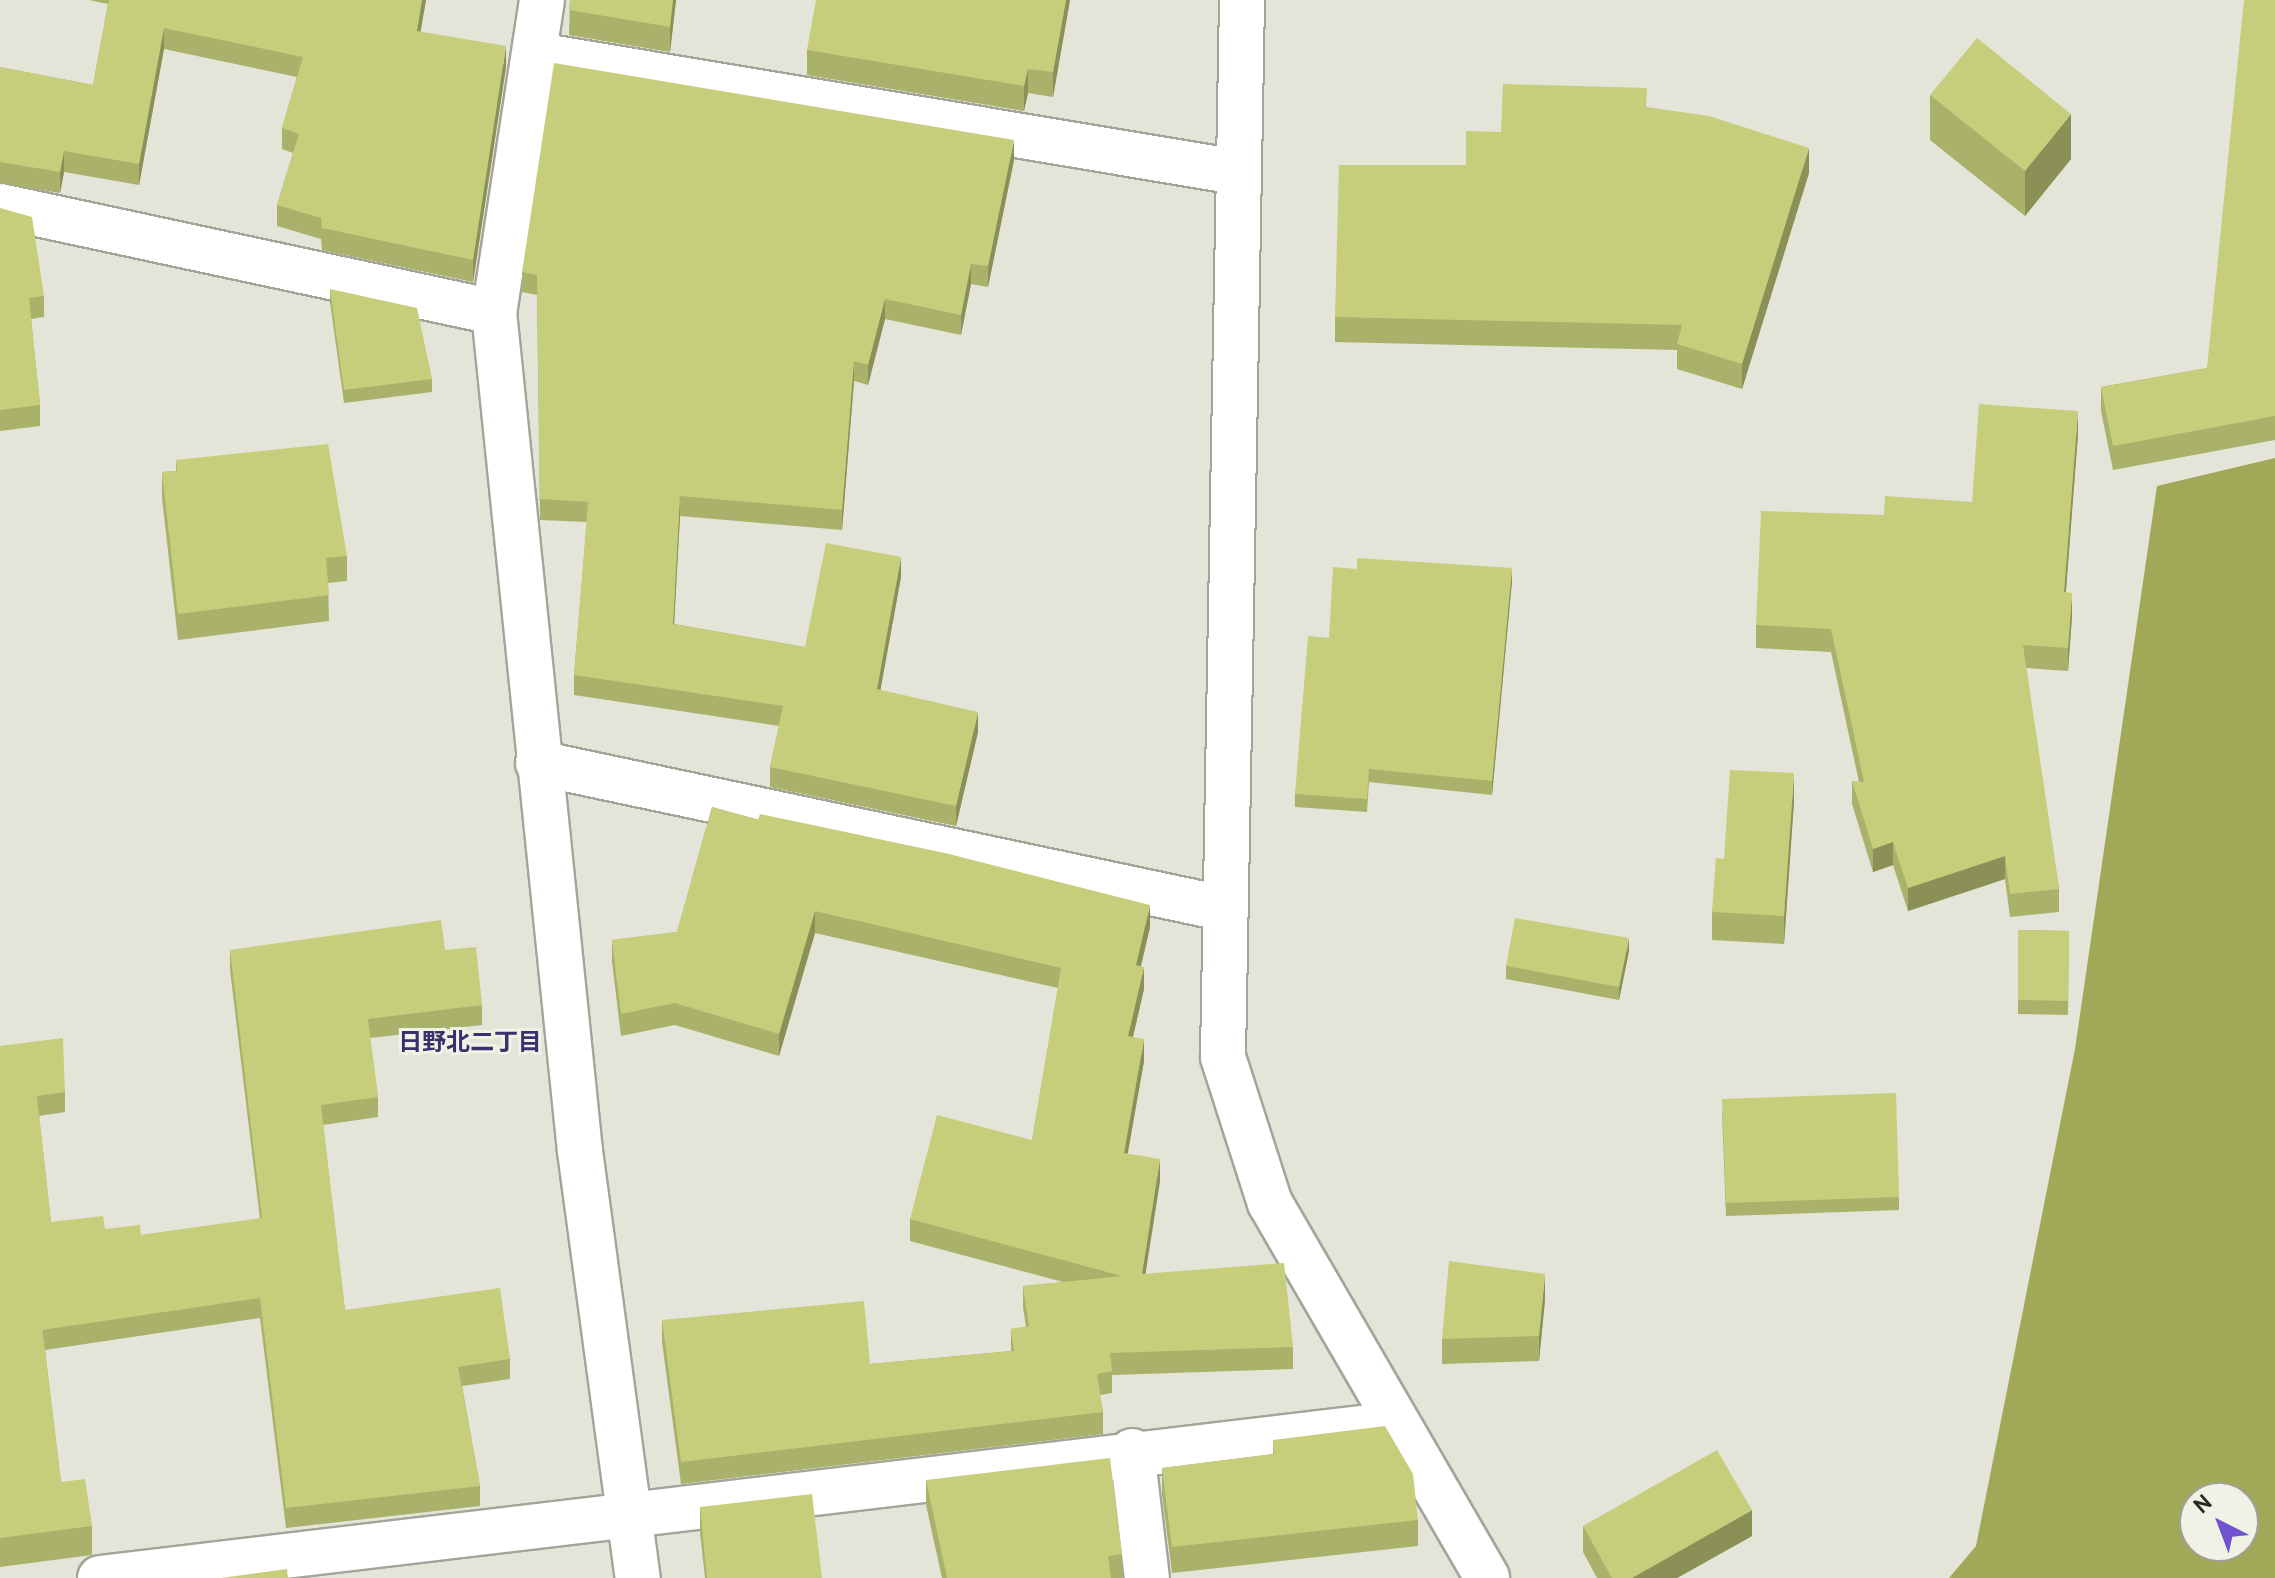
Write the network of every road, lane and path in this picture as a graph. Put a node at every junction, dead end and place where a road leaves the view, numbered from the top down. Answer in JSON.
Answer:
{"nodes":[{"id":1,"x":542,"y":0,"type":"edge"},
{"id":2,"x":1242,"y":0,"type":"edge"},
{"id":3,"x":537,"y":55,"type":"junction"},
{"id":4,"x":1237,"y":172,"type":"junction"},
{"id":5,"x":0,"y":206,"type":"edge"},
{"id":6,"x":494,"y":312,"type":"junction"},
{"id":7,"x":538,"y":763,"type":"junction"},
{"id":8,"x":1222,"y":908,"type":"junction"},
{"id":9,"x":1396,"y":1424,"type":"junction"},
{"id":10,"x":1132,"y":1451,"type":"junction"},
{"id":11,"x":630,"y":1516,"type":"junction"},
{"id":12,"x":100,"y":1578,"type":"edge"},
{"id":13,"x":638,"y":1578,"type":"edge"},
{"id":14,"x":1147,"y":1578,"type":"edge"},
{"id":15,"x":1487,"y":1578,"type":"edge"}],
"edges":[{"from":1,"to":3,"type":"street"},
{"from":2,"to":4,"type":"street"},
{"from":3,"to":4,"type":"street"},
{"from":3,"to":6,"type":"street"},
{"from":4,"to":8,"type":"street"},
{"from":5,"to":6,"type":"street"},
{"from":6,"to":7,"type":"street"},
{"from":7,"to":8,"type":"street"},
{"from":7,"to":11,"type":"street"},
{"from":8,"to":9,"type":"street"},
{"from":9,"to":10,"type":"street"},
{"from":9,"to":15,"type":"street"},
{"from":10,"to":11,"type":"street"},
{"from":10,"to":14,"type":"street"},
{"from":11,"to":12,"type":"street"},
{"from":11,"to":13,"type":"street"}]}
